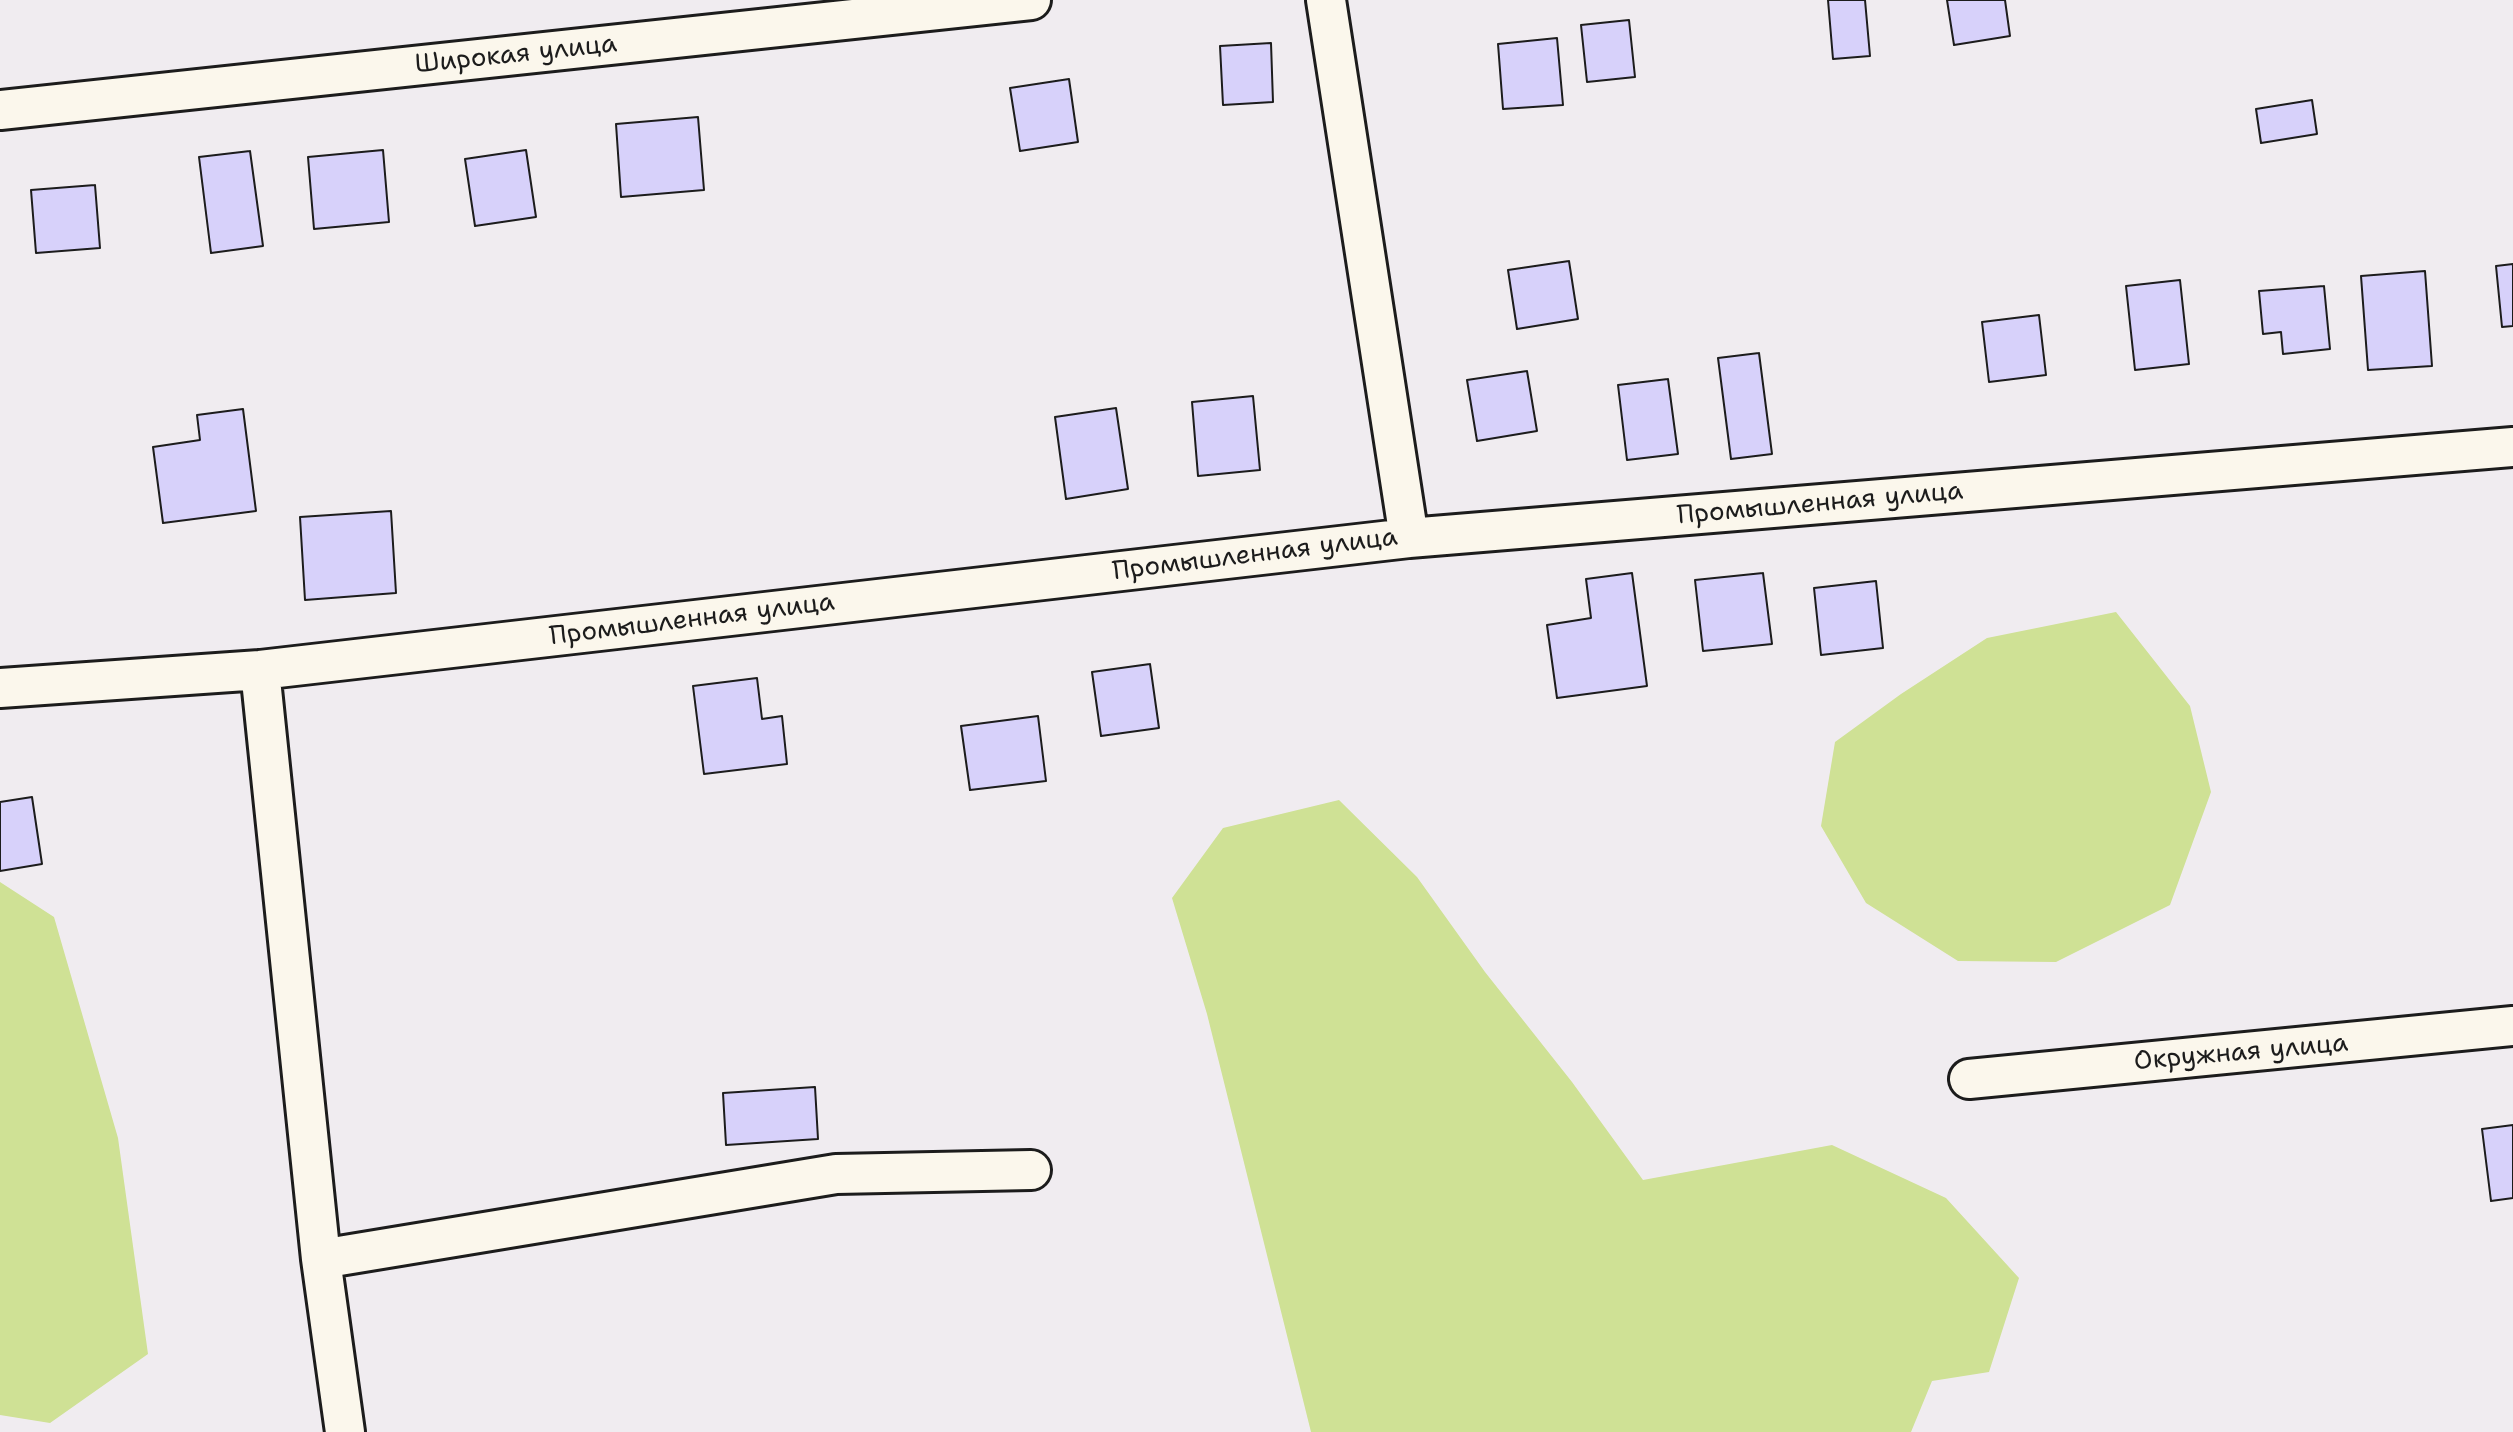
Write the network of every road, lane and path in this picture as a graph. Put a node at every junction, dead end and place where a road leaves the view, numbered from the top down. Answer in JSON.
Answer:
{"nodes":[{"id":1,"x":1031,"y":0,"type":"edge"},
{"id":2,"x":1326,"y":0,"type":"edge"},
{"id":3,"x":0,"y":110,"type":"edge"},
{"id":4,"x":2513,"y":447,"type":"edge"},
{"id":5,"x":1409,"y":538,"type":"junction"},
{"id":6,"x":260,"y":670,"type":"junction"},
{"id":7,"x":0,"y":688,"type":"edge"},
{"id":8,"x":2513,"y":1026,"type":"edge"},
{"id":9,"x":1969,"y":1079,"type":"dead end"},
{"id":10,"x":1031,"y":1170,"type":"dead end"},
{"id":11,"x":321,"y":1259,"type":"junction"},
{"id":12,"x":345,"y":1432,"type":"edge"}],
"edges":[{"from":1,"to":3,"type":"street","name":"Широкая улица"},
{"from":2,"to":5,"type":"street"},
{"from":4,"to":5,"type":"street","name":"Промышленная улица"},
{"from":5,"to":6,"type":"street","name":"Промышленная улица"},
{"from":6,"to":7,"type":"street","name":"Промышленная улица"},
{"from":6,"to":11,"type":"street"},
{"from":8,"to":9,"type":"street","name":"Окружная улица"},
{"from":10,"to":11,"type":"street"},
{"from":11,"to":12,"type":"street"}]}
